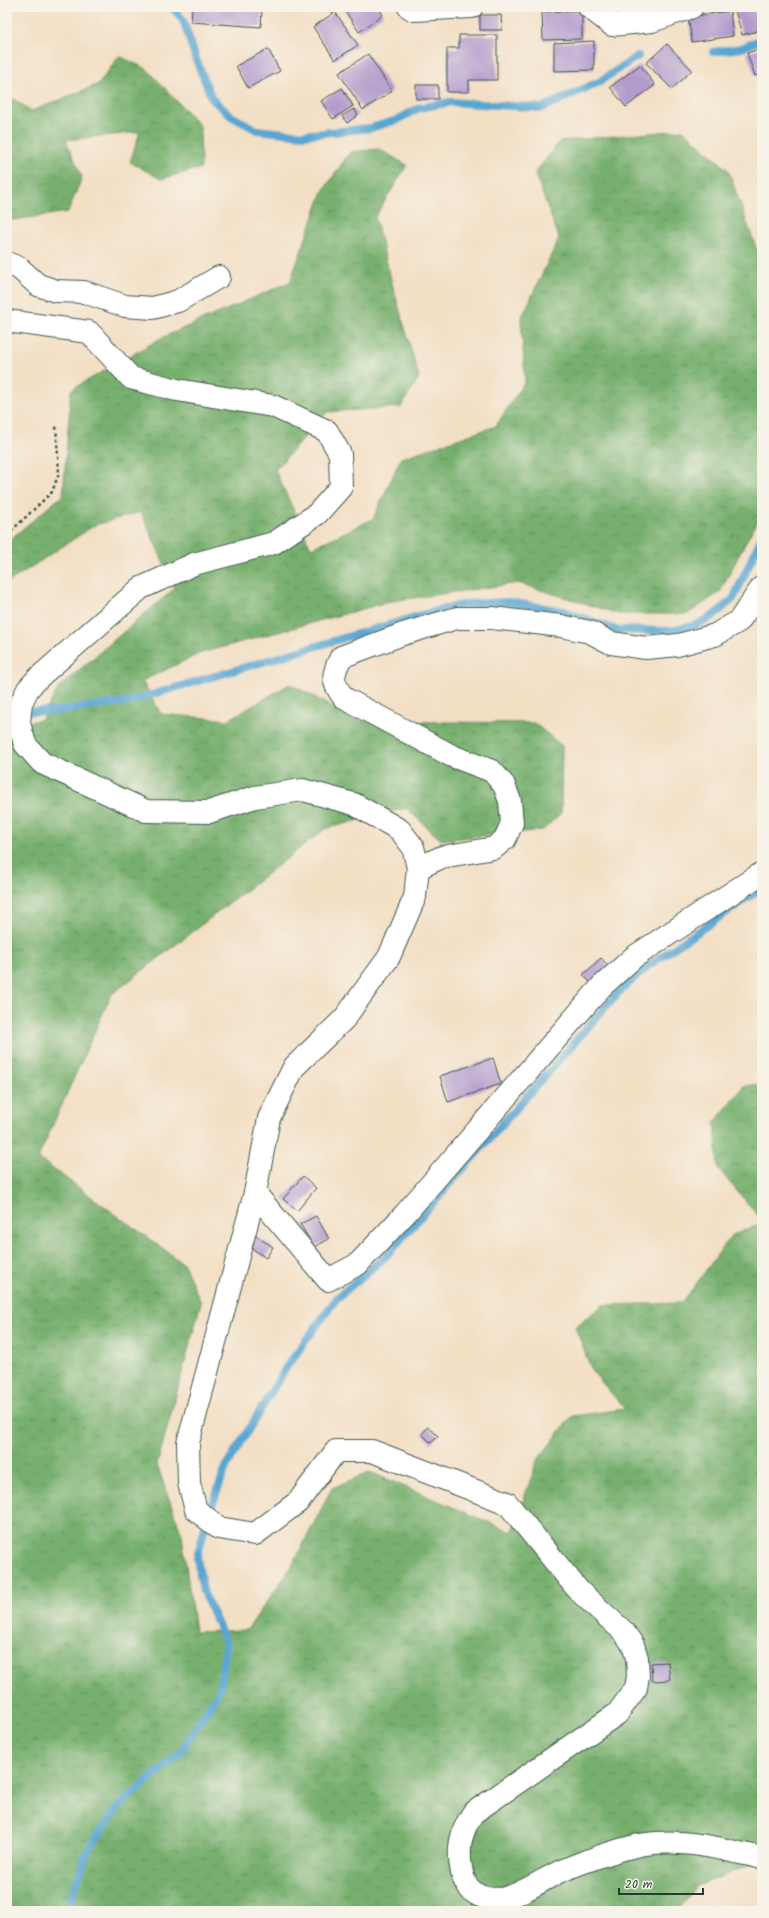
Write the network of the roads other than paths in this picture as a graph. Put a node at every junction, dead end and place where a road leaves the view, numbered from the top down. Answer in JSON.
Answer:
{"nodes":[{"id":1,"x":409,"y":7,"type":"edge"},
{"id":2,"x":472,"y":7,"type":"edge"},
{"id":3,"x":589,"y":7,"type":"edge"},
{"id":4,"x":692,"y":7,"type":"edge"},
{"id":5,"x":7,"y":263,"type":"edge"},
{"id":6,"x":219,"y":277,"type":"dead end"},
{"id":7,"x":7,"y":322,"type":"edge"},
{"id":8,"x":762,"y":587,"type":"edge"},
{"id":9,"x":418,"y":868,"type":"junction"},
{"id":10,"x":762,"y":873,"type":"edge"},
{"id":11,"x":255,"y":1193,"type":"junction"},
{"id":12,"x":762,"y":1858,"type":"edge"}],
"edges":[{"from":1,"to":2,"type":"street"},
{"from":3,"to":4,"type":"street"},
{"from":5,"to":6,"type":"street"},
{"from":7,"to":9,"type":"street"},
{"from":8,"to":9,"type":"street"},
{"from":9,"to":11,"type":"street"},
{"from":10,"to":11,"type":"street"},
{"from":11,"to":12,"type":"street"}]}
